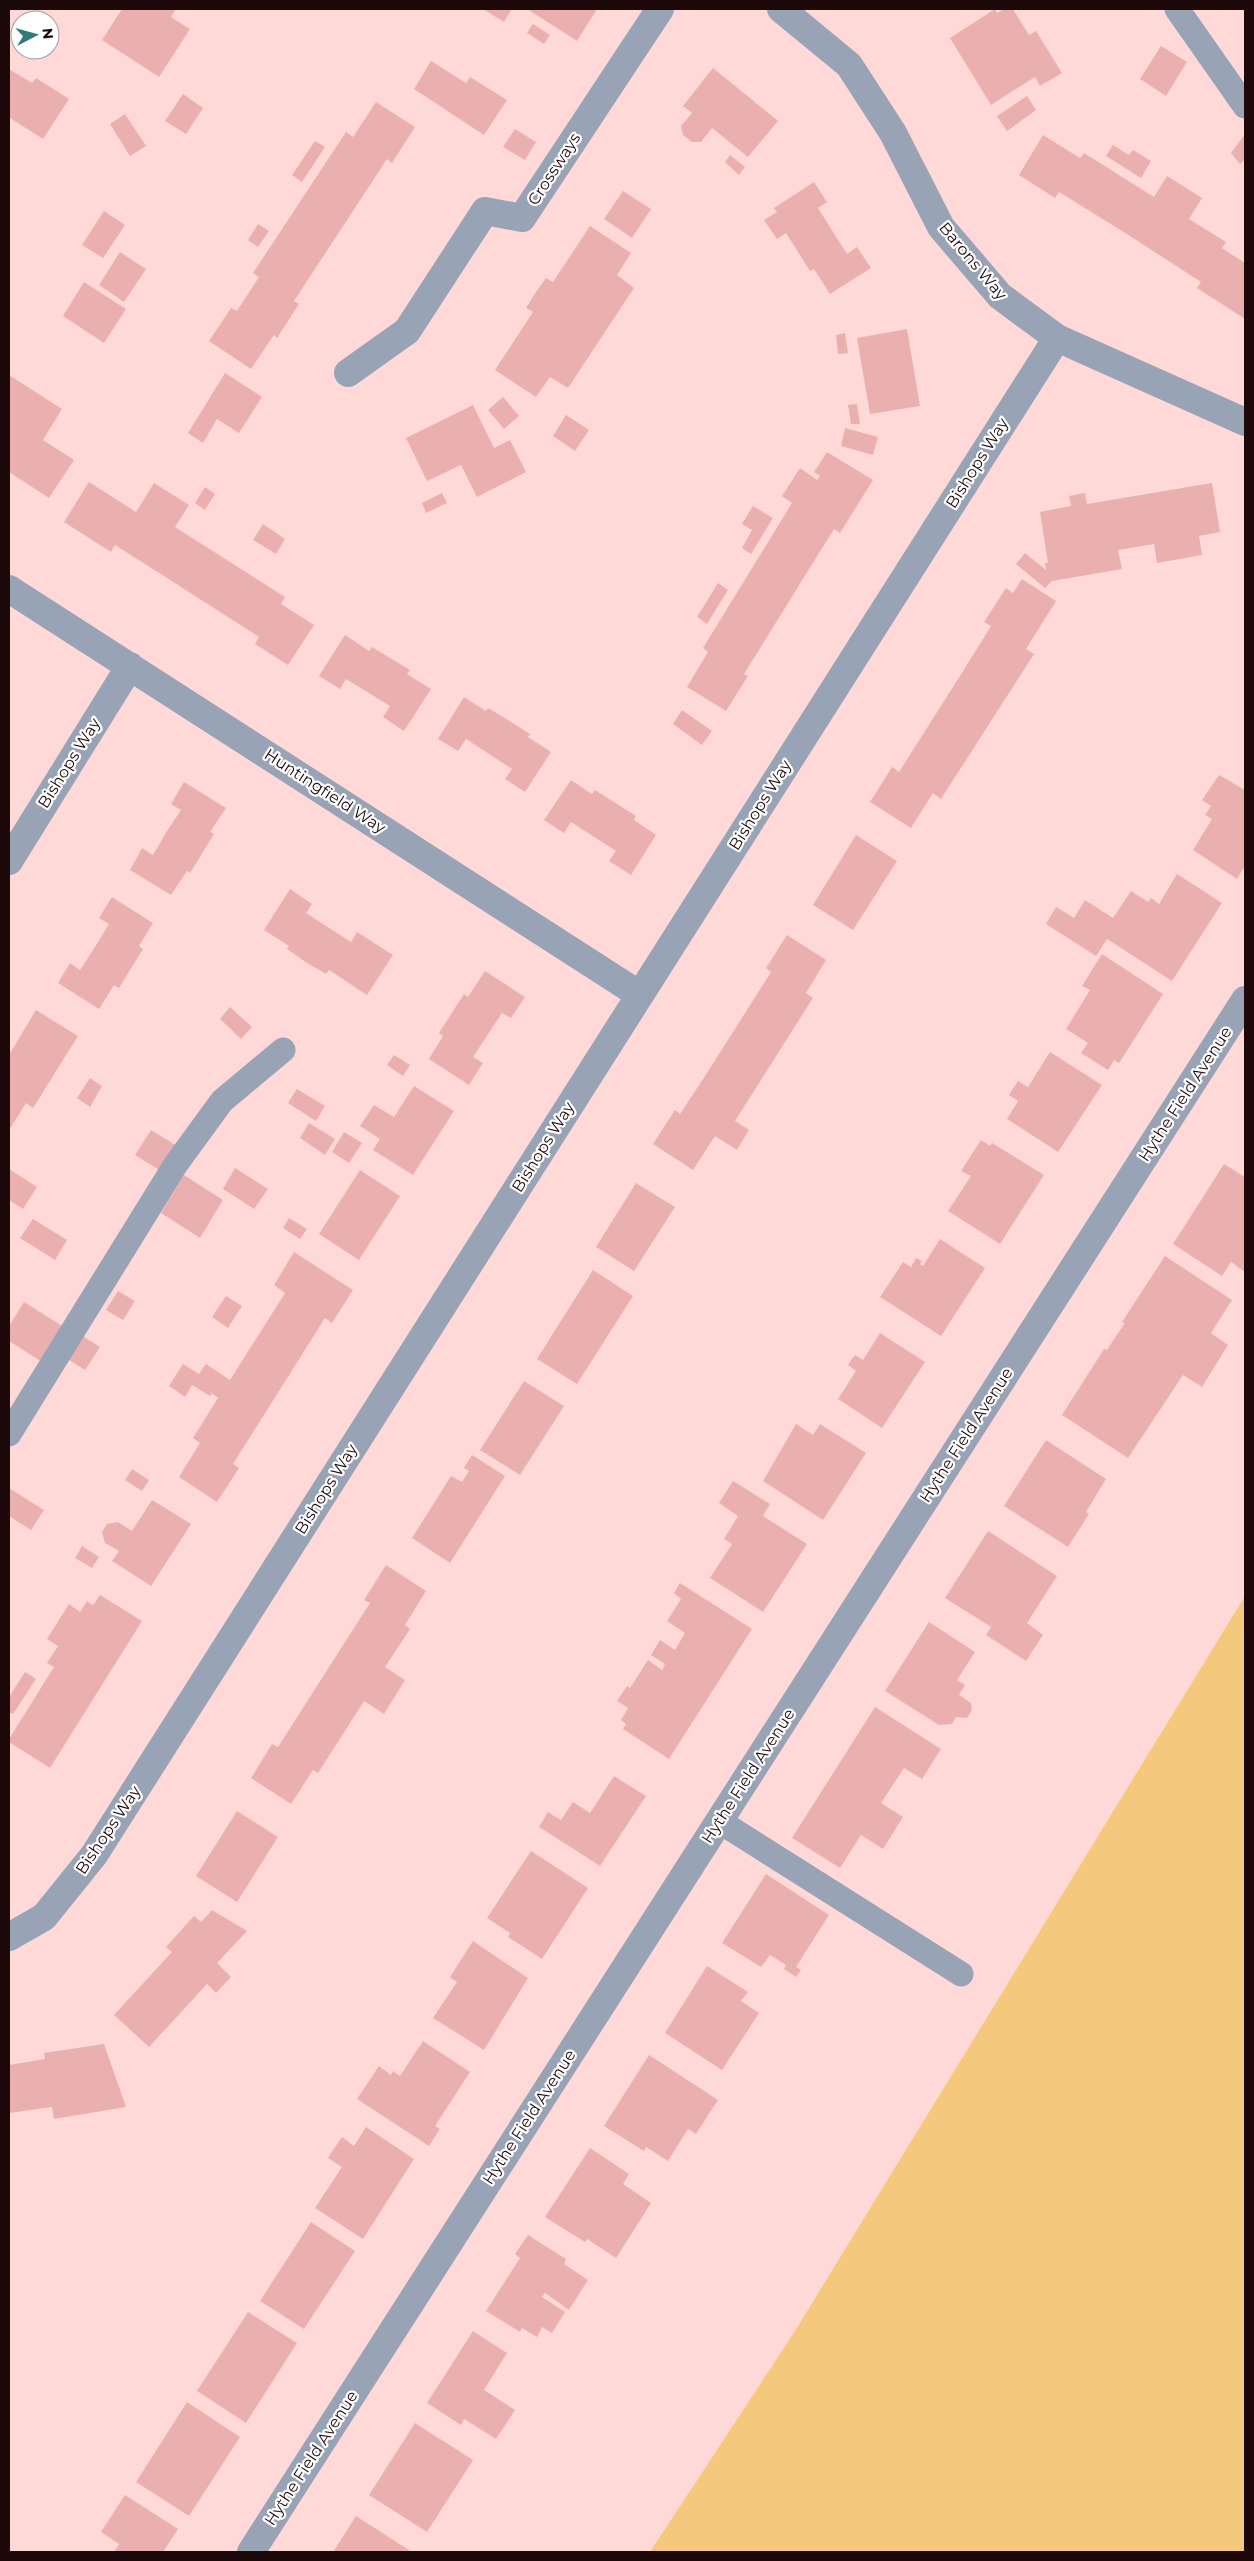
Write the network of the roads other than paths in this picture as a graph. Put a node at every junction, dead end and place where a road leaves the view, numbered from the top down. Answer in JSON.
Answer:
{"nodes":[{"id":1,"x":660,"y":9,"type":"edge"},
{"id":2,"x":781,"y":9,"type":"edge"},
{"id":3,"x":1176,"y":9,"type":"edge"},
{"id":4,"x":1245,"y":106,"type":"edge"},
{"id":5,"x":1056,"y":338,"type":"junction"},
{"id":6,"x":348,"y":373,"type":"dead end"},
{"id":7,"x":1245,"y":422,"type":"edge"},
{"id":8,"x":9,"y":589,"type":"edge"},
{"id":9,"x":130,"y":666,"type":"junction"},
{"id":10,"x":9,"y":861,"type":"edge"},
{"id":11,"x":640,"y":995,"type":"junction"},
{"id":12,"x":1245,"y":1000,"type":"edge"},
{"id":13,"x":283,"y":1050,"type":"dead end"},
{"id":14,"x":9,"y":1434,"type":"edge"},
{"id":15,"x":719,"y":1822,"type":"junction"},
{"id":16,"x":9,"y":1937,"type":"edge"},
{"id":17,"x":961,"y":1974,"type":"dead end"},
{"id":18,"x":251,"y":2552,"type":"edge"}],
"edges":[{"from":1,"to":6,"type":"street","name":"Crossways"},
{"from":2,"to":5,"type":"street","name":"Barons Way"},
{"from":3,"to":4,"type":"lane"},
{"from":5,"to":7,"type":"street","name":"Barons Way"},
{"from":5,"to":11,"type":"street","name":"Bishops Way"},
{"from":8,"to":9,"type":"street","name":"Huntingfield Way"},
{"from":9,"to":10,"type":"street","name":"Bishops Way"},
{"from":9,"to":11,"type":"street","name":"Huntingfield Way"},
{"from":11,"to":16,"type":"street","name":"Bishops Way"},
{"from":12,"to":15,"type":"street","name":"Hythe Field Avenue"},
{"from":13,"to":14,"type":"lane"},
{"from":15,"to":17,"type":"lane"},
{"from":15,"to":18,"type":"street","name":"Hythe Field Avenue"}]}
